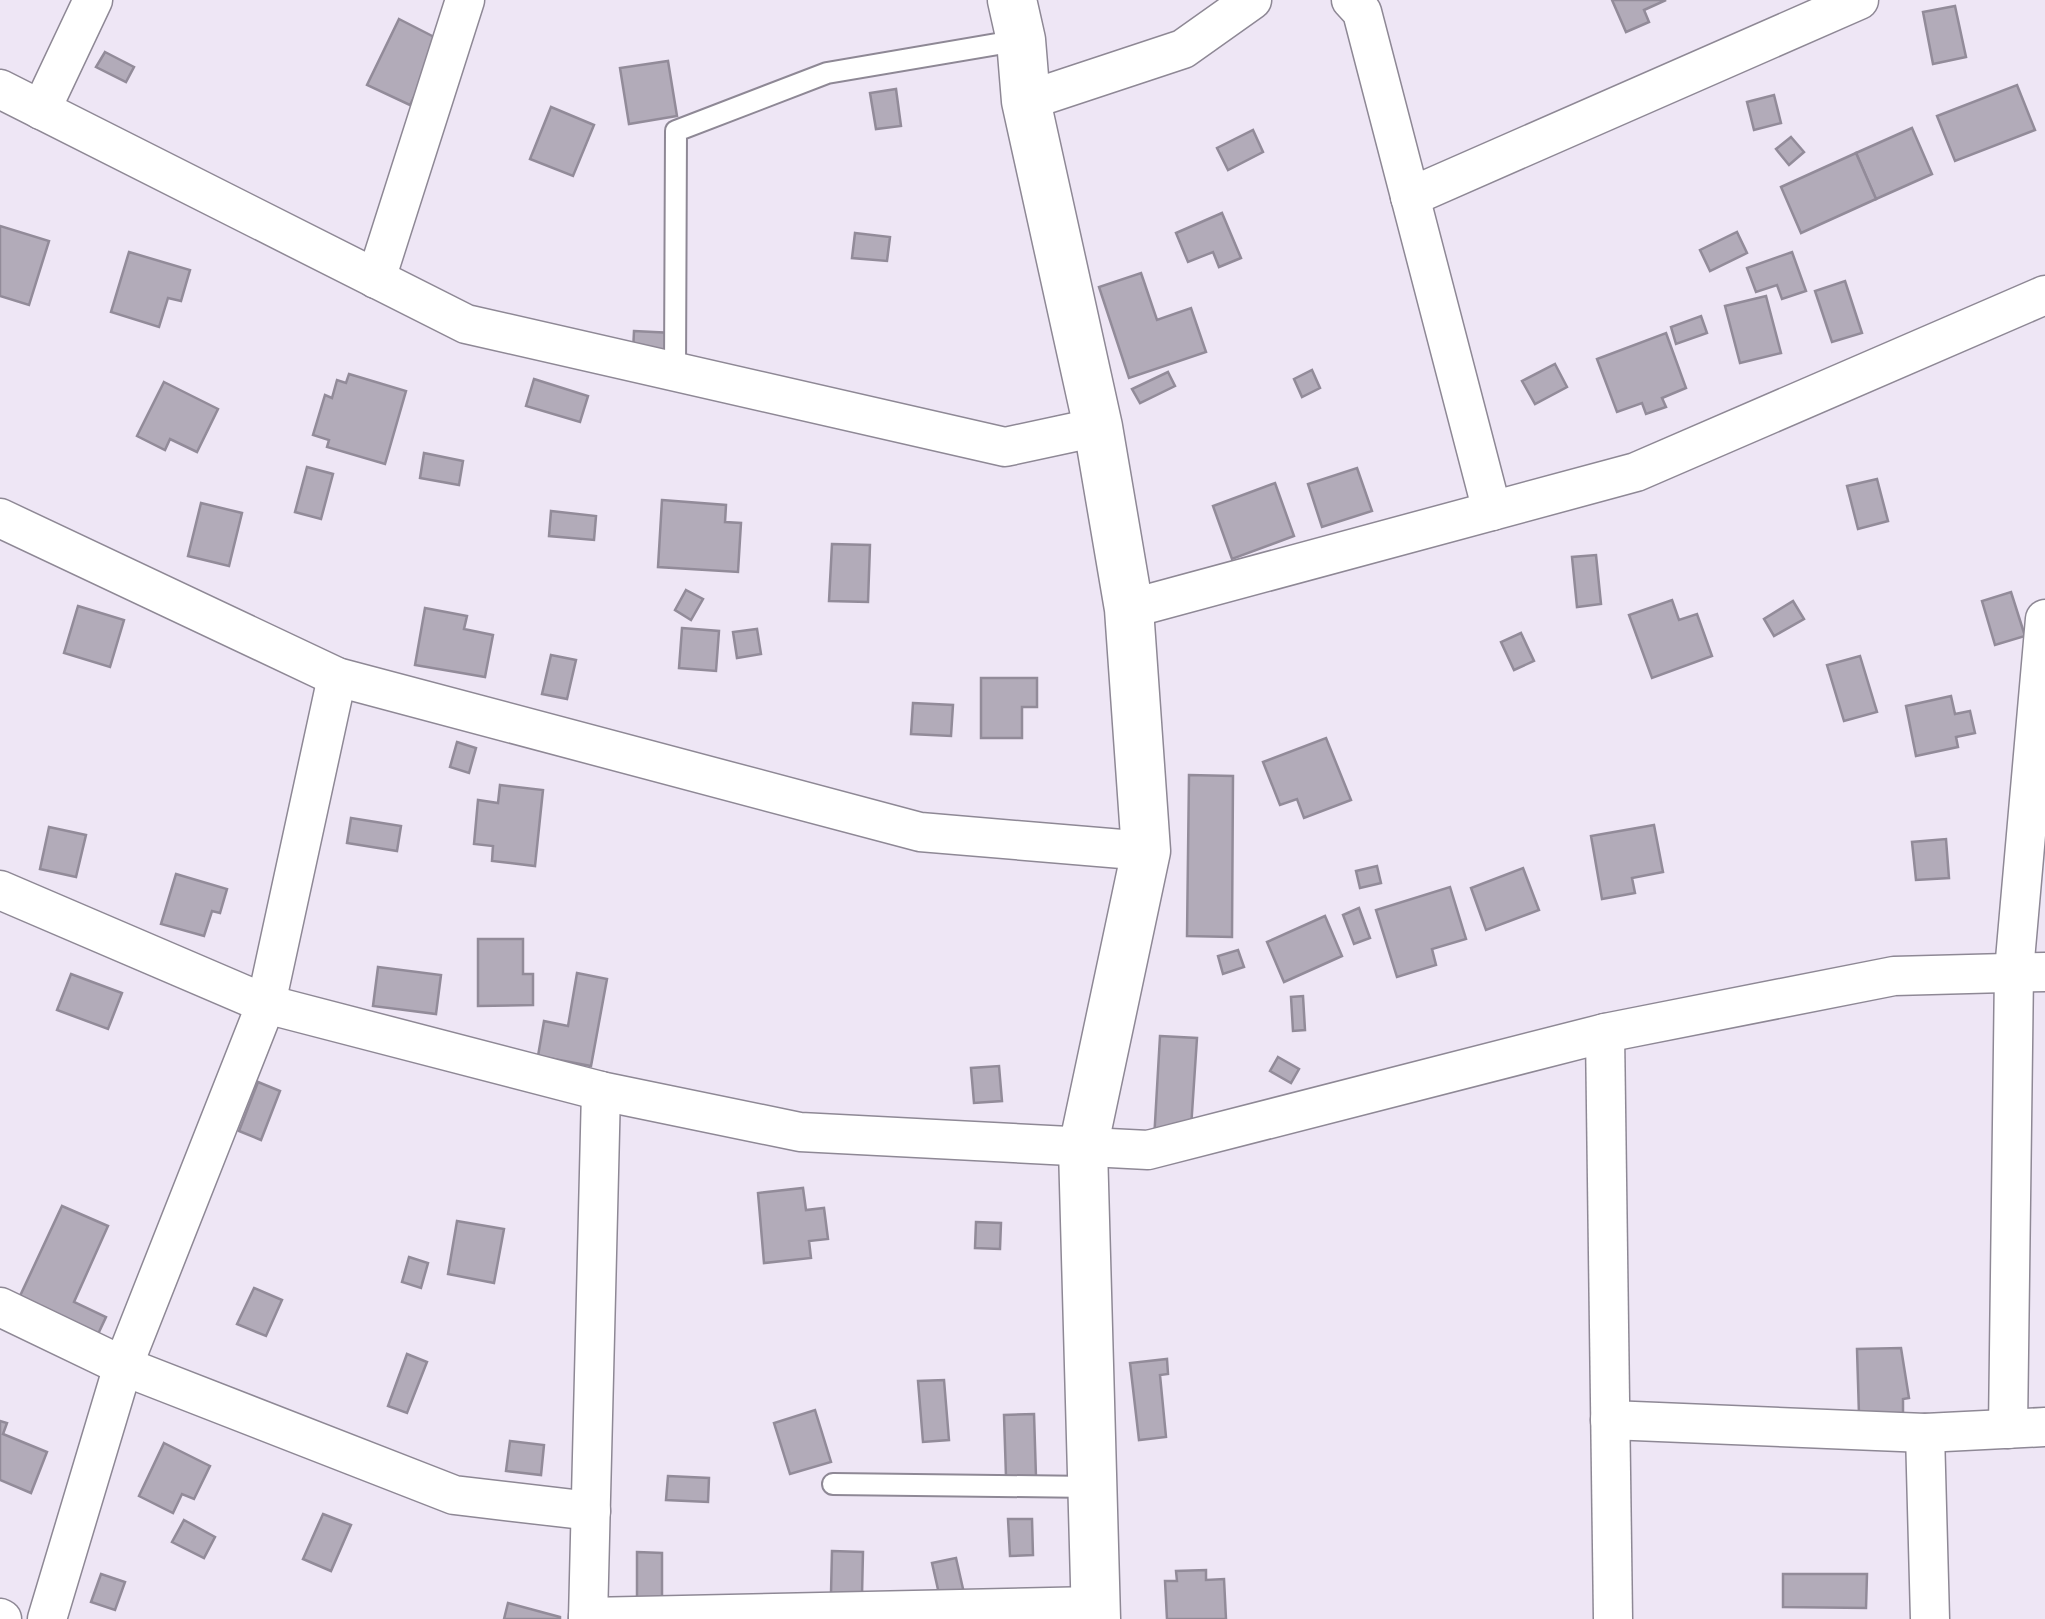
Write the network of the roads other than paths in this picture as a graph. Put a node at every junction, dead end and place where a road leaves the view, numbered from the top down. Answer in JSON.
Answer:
{"nodes":[{"id":1,"x":92,"y":0,"type":"edge"},
{"id":2,"x":466,"y":0,"type":"edge"},
{"id":3,"x":1252,"y":0,"type":"edge"},
{"id":4,"x":1351,"y":0,"type":"edge"},
{"id":5,"x":1859,"y":0,"type":"edge"},
{"id":6,"x":1017,"y":20,"type":"edge"},
{"id":7,"x":0,"y":89,"type":"edge"},
{"id":8,"x":1026,"y":100,"type":"junction"},
{"id":9,"x":41,"y":110,"type":"junction"},
{"id":10,"x":1410,"y":197,"type":"junction"},
{"id":11,"x":376,"y":279,"type":"junction"},
{"id":12,"x":2045,"y":295,"type":"edge"},
{"id":13,"x":674,"y":373,"type":"junction"},
{"id":14,"x":1098,"y":427,"type":"junction"},
{"id":15,"x":1492,"y":511,"type":"junction"},
{"id":16,"x":0,"y":518,"type":"edge"},
{"id":17,"x":1129,"y":608,"type":"junction"},
{"id":18,"x":2045,"y":619,"type":"edge"},
{"id":19,"x":336,"y":678,"type":"junction"},
{"id":20,"x":1146,"y":852,"type":"junction"},
{"id":21,"x":0,"y":890,"type":"edge"},
{"id":22,"x":2030,"y":971,"type":"edge"},
{"id":23,"x":266,"y":1004,"type":"junction"},
{"id":24,"x":1605,"y":1033,"type":"junction"},
{"id":25,"x":601,"y":1091,"type":"junction"},
{"id":26,"x":1083,"y":1148,"type":"junction"},
{"id":27,"x":0,"y":1307,"type":"edge"},
{"id":28,"x":123,"y":1366,"type":"junction"},
{"id":29,"x":1610,"y":1420,"type":"junction"},
{"id":30,"x":2026,"y":1428,"type":"edge"},
{"id":31,"x":1925,"y":1433,"type":"junction"},
{"id":32,"x":833,"y":1484,"type":"dead end"},
{"id":33,"x":1092,"y":1487,"type":"junction"},
{"id":34,"x":591,"y":1512,"type":"junction"},
{"id":35,"x":1096,"y":1612,"type":"edge"},
{"id":36,"x":588,"y":1618,"type":"edge"},
{"id":37,"x":47,"y":1619,"type":"edge"},
{"id":38,"x":1613,"y":1619,"type":"edge"},
{"id":39,"x":1930,"y":1619,"type":"edge"}],
"edges":[{"from":1,"to":9,"type":"street"},
{"from":2,"to":11,"type":"street"},
{"from":3,"to":8,"type":"street"},
{"from":4,"to":10,"type":"street"},
{"from":5,"to":10,"type":"street"},
{"from":6,"to":8,"type":"street"},
{"from":6,"to":13,"type":"lane"},
{"from":7,"to":9,"type":"street"},
{"from":8,"to":14,"type":"street"},
{"from":9,"to":11,"type":"street"},
{"from":10,"to":15,"type":"street"},
{"from":11,"to":13,"type":"street"},
{"from":12,"to":15,"type":"street"},
{"from":13,"to":14,"type":"street"},
{"from":14,"to":17,"type":"street"},
{"from":15,"to":17,"type":"street"},
{"from":16,"to":19,"type":"street"},
{"from":17,"to":20,"type":"street"},
{"from":18,"to":22,"type":"street"},
{"from":19,"to":20,"type":"street"},
{"from":19,"to":23,"type":"street"},
{"from":20,"to":26,"type":"street"},
{"from":21,"to":23,"type":"street"},
{"from":22,"to":24,"type":"street"},
{"from":22,"to":30,"type":"street"},
{"from":23,"to":25,"type":"street"},
{"from":23,"to":28,"type":"street"},
{"from":24,"to":26,"type":"street"},
{"from":24,"to":29,"type":"street"},
{"from":25,"to":26,"type":"street"},
{"from":25,"to":34,"type":"street"},
{"from":26,"to":33,"type":"street"},
{"from":27,"to":28,"type":"street"},
{"from":28,"to":34,"type":"street"},
{"from":28,"to":37,"type":"street"},
{"from":29,"to":31,"type":"street"},
{"from":29,"to":38,"type":"street"},
{"from":30,"to":31,"type":"street"},
{"from":31,"to":39,"type":"street"},
{"from":32,"to":33,"type":"lane"},
{"from":33,"to":35,"type":"street"},
{"from":34,"to":36,"type":"street"},
{"from":35,"to":36,"type":"street"}]}
